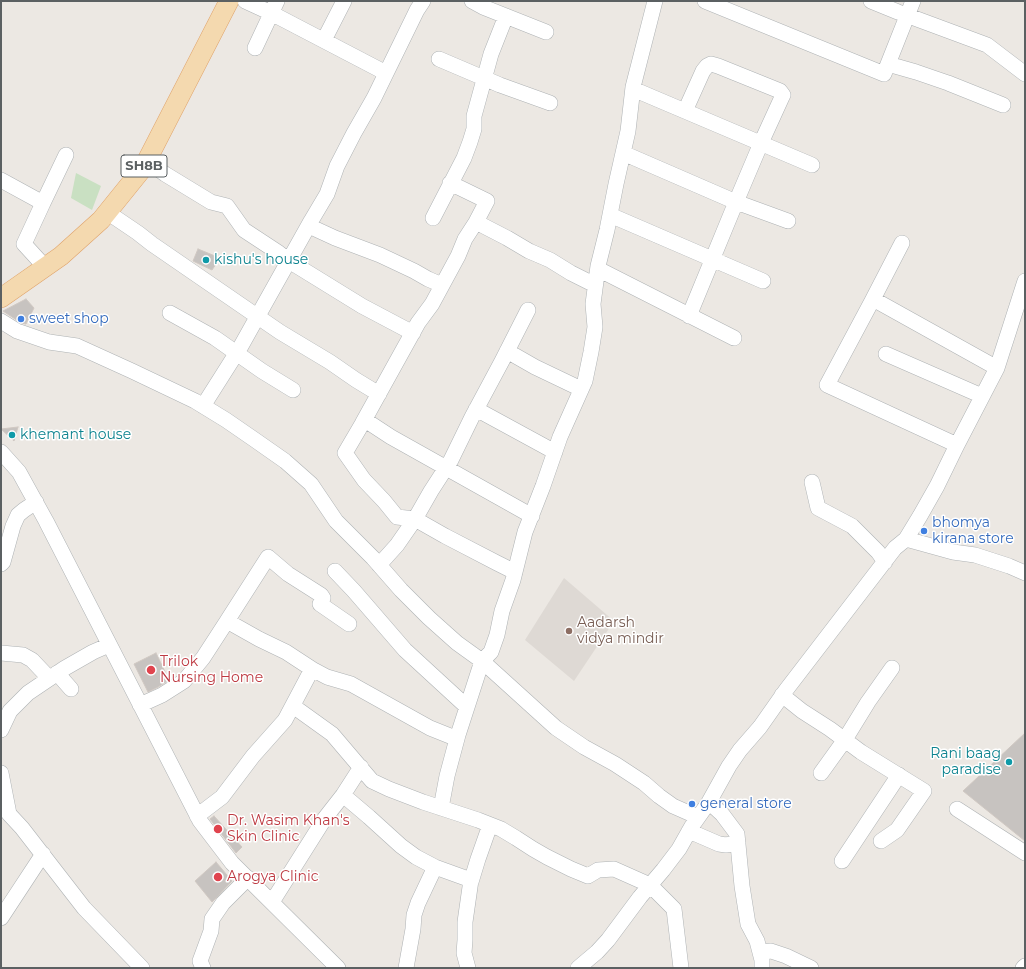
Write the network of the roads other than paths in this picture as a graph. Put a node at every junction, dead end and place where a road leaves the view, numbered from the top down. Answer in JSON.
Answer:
{"nodes":[{"id":1,"x":229,"y":1,"type":"edge"},
{"id":2,"x":245,"y":1,"type":"edge"},
{"id":3,"x":344,"y":1,"type":"edge"},
{"id":4,"x":423,"y":1,"type":"edge"},
{"id":5,"x":472,"y":1,"type":"edge"},
{"id":6,"x":655,"y":1,"type":"edge"},
{"id":7,"x":704,"y":1,"type":"edge"},
{"id":8,"x":871,"y":1,"type":"edge"},
{"id":9,"x":913,"y":1,"type":"edge"},
{"id":10,"x":274,"y":7,"type":"edge"},
{"id":11,"x":506,"y":16,"type":"junction"},
{"id":12,"x":908,"y":16,"type":"junction"},
{"id":13,"x":546,"y":32,"type":"dead end"},
{"id":14,"x":324,"y":40,"type":"junction"},
{"id":15,"x":255,"y":48,"type":"dead end"},
{"id":16,"x":439,"y":59,"type":"dead end"},
{"id":17,"x":888,"y":64,"type":"junction"},
{"id":18,"x":386,"y":73,"type":"junction"},
{"id":19,"x":1025,"y":74,"type":"edge"},
{"id":20,"x":484,"y":78,"type":"junction"},
{"id":21,"x":633,"y":89,"type":"junction"},
{"id":22,"x":550,"y":103,"type":"dead end"},
{"id":23,"x":1003,"y":105,"type":"dead end"},
{"id":24,"x":685,"y":111,"type":"junction"},
{"id":25,"x":761,"y":143,"type":"junction"},
{"id":26,"x":623,"y":153,"type":"junction"},
{"id":27,"x":66,"y":154,"type":"dead end"},
{"id":28,"x":147,"y":161,"type":"junction"},
{"id":29,"x":812,"y":165,"type":"dead end"},
{"id":30,"x":1,"y":180,"type":"edge"},
{"id":31,"x":450,"y":183,"type":"junction"},
{"id":32,"x":736,"y":202,"type":"junction"},
{"id":33,"x":43,"y":203,"type":"junction"},
{"id":34,"x":107,"y":212,"type":"junction"},
{"id":35,"x":610,"y":215,"type":"junction"},
{"id":36,"x":433,"y":218,"type":"dead end"},
{"id":37,"x":788,"y":221,"type":"dead end"},
{"id":38,"x":476,"y":222,"type":"junction"},
{"id":39,"x":309,"y":226,"type":"junction"},
{"id":40,"x":902,"y":243,"type":"dead end"},
{"id":41,"x":712,"y":260,"type":"junction"},
{"id":42,"x":289,"y":261,"type":"junction"},
{"id":43,"x":45,"y":267,"type":"junction"},
{"id":44,"x":598,"y":269,"type":"junction"},
{"id":45,"x":763,"y":280,"type":"dead end"},
{"id":46,"x":1025,"y":281,"type":"edge"},
{"id":47,"x":442,"y":285,"type":"junction"},
{"id":48,"x":596,"y":285,"type":"junction"},
{"id":49,"x":4,"y":295,"type":"edge"},
{"id":50,"x":873,"y":299,"type":"junction"},
{"id":51,"x":528,"y":310,"type":"dead end"},
{"id":52,"x":170,"y":313,"type":"dead end"},
{"id":53,"x":258,"y":316,"type":"junction"},
{"id":54,"x":690,"y":316,"type":"junction"},
{"id":55,"x":1,"y":321,"type":"edge"},
{"id":56,"x":413,"y":332,"type":"junction"},
{"id":57,"x":734,"y":338,"type":"dead end"},
{"id":58,"x":507,"y":351,"type":"junction"},
{"id":59,"x":237,"y":353,"type":"junction"},
{"id":60,"x":886,"y":354,"type":"dead end"},
{"id":61,"x":997,"y":368,"type":"junction"},
{"id":62,"x":581,"y":389,"type":"junction"},
{"id":63,"x":293,"y":390,"type":"dead end"},
{"id":64,"x":379,"y":394,"type":"junction"},
{"id":65,"x":982,"y":396,"type":"junction"},
{"id":66,"x":204,"y":406,"type":"junction"},
{"id":67,"x":476,"y":410,"type":"junction"},
{"id":68,"x":365,"y":420,"type":"junction"},
{"id":69,"x":957,"y":445,"type":"junction"},
{"id":70,"x":1,"y":452,"type":"edge"},
{"id":71,"x":555,"y":452,"type":"junction"},
{"id":72,"x":446,"y":469,"type":"junction"},
{"id":73,"x":812,"y":482,"type":"dead end"},
{"id":74,"x":36,"y":502,"type":"junction"},
{"id":75,"x":532,"y":516,"type":"junction"},
{"id":76,"x":415,"y":518,"type":"junction"},
{"id":77,"x":906,"y":539,"type":"junction"},
{"id":78,"x":885,"y":562,"type":"junction"},
{"id":79,"x":1,"y":564,"type":"edge"},
{"id":80,"x":379,"y":565,"type":"junction"},
{"id":81,"x":335,"y":571,"type":"dead end"},
{"id":82,"x":515,"y":572,"type":"junction"},
{"id":83,"x":1025,"y":573,"type":"edge"},
{"id":84,"x":227,"y":621,"type":"junction"},
{"id":85,"x":349,"y":624,"type":"dead end"},
{"id":86,"x":109,"y":645,"type":"junction"},
{"id":87,"x":1,"y":653,"type":"edge"},
{"id":88,"x":482,"y":660,"type":"junction"},
{"id":89,"x":892,"y":668,"type":"dead end"},
{"id":90,"x":312,"y":669,"type":"junction"},
{"id":91,"x":53,"y":676,"type":"junction"},
{"id":92,"x":71,"y":689,"type":"dead end"},
{"id":93,"x":782,"y":695,"type":"junction"},
{"id":94,"x":140,"y":705,"type":"junction"},
{"id":95,"x":293,"y":706,"type":"junction"},
{"id":96,"x":467,"y":707,"type":"junction"},
{"id":97,"x":1,"y":730,"type":"edge"},
{"id":98,"x":458,"y":735,"type":"junction"},
{"id":99,"x":844,"y":741,"type":"junction"},
{"id":100,"x":361,"y":767,"type":"junction"},
{"id":101,"x":821,"y":773,"type":"dead end"},
{"id":102,"x":1,"y":774,"type":"edge"},
{"id":103,"x":899,"y":775,"type":"junction"},
{"id":104,"x":343,"y":795,"type":"junction"},
{"id":105,"x":709,"y":802,"type":"junction"},
{"id":106,"x":441,"y":808,"type":"junction"},
{"id":107,"x":957,"y":809,"type":"dead end"},
{"id":108,"x":5,"y":814,"type":"edge"},
{"id":109,"x":197,"y":816,"type":"junction"},
{"id":110,"x":698,"y":817,"type":"junction"},
{"id":111,"x":490,"y":825,"type":"junction"},
{"id":112,"x":689,"y":831,"type":"junction"},
{"id":113,"x":881,"y":841,"type":"dead end"},
{"id":114,"x":738,"y":843,"type":"junction"},
{"id":115,"x":1025,"y":853,"type":"edge"},
{"id":116,"x":42,"y":854,"type":"junction"},
{"id":117,"x":842,"y":861,"type":"dead end"},
{"id":118,"x":435,"y":867,"type":"junction"},
{"id":119,"x":248,"y":878,"type":"junction"},
{"id":120,"x":471,"y":882,"type":"junction"},
{"id":121,"x":650,"y":885,"type":"junction"},
{"id":122,"x":272,"y":902,"type":"junction"},
{"id":123,"x":1,"y":918,"type":"edge"},
{"id":124,"x":760,"y":952,"type":"junction"},
{"id":125,"x":1025,"y":966,"type":"edge"},
{"id":126,"x":142,"y":968,"type":"edge"},
{"id":127,"x":203,"y":968,"type":"edge"},
{"id":128,"x":338,"y":968,"type":"edge"},
{"id":129,"x":406,"y":968,"type":"edge"},
{"id":130,"x":468,"y":968,"type":"edge"},
{"id":131,"x":578,"y":968,"type":"edge"},
{"id":132,"x":681,"y":968,"type":"edge"},
{"id":133,"x":762,"y":968,"type":"edge"},
{"id":134,"x":811,"y":968,"type":"edge"},
{"id":135,"x":1023,"y":968,"type":"edge"}],
"edges":[{"from":1,"to":28,"type":"main road","number":"SH8B"},
{"from":2,"to":10,"type":"street"},
{"from":3,"to":14,"type":"street"},
{"from":4,"to":18,"type":"street"},
{"from":5,"to":11,"type":"street"},
{"from":6,"to":21,"type":"street"},
{"from":7,"to":17,"type":"street"},
{"from":8,"to":12,"type":"street"},
{"from":9,"to":12,"type":"street"},
{"from":10,"to":14,"type":"street"},
{"from":10,"to":15,"type":"street"},
{"from":11,"to":13,"type":"street"},
{"from":11,"to":20,"type":"street"},
{"from":12,"to":17,"type":"street"},
{"from":12,"to":19,"type":"street"},
{"from":14,"to":18,"type":"street"},
{"from":16,"to":20,"type":"street"},
{"from":17,"to":23,"type":"street"},
{"from":18,"to":39,"type":"street"},
{"from":20,"to":22,"type":"street"},
{"from":20,"to":31,"type":"street"},
{"from":21,"to":24,"type":"street"},
{"from":21,"to":26,"type":"street"},
{"from":24,"to":25,"type":"street"},
{"from":24,"to":25,"type":"street"},
{"from":25,"to":29,"type":"street"},
{"from":25,"to":32,"type":"street"},
{"from":26,"to":32,"type":"street"},
{"from":26,"to":35,"type":"street"},
{"from":27,"to":33,"type":"street"},
{"from":28,"to":34,"type":"main road","number":"SH8B"},
{"from":28,"to":42,"type":"street"},
{"from":30,"to":33,"type":"street"},
{"from":31,"to":36,"type":"street"},
{"from":31,"to":38,"type":"street"},
{"from":32,"to":37,"type":"street"},
{"from":32,"to":41,"type":"street"},
{"from":33,"to":43,"type":"street"},
{"from":34,"to":43,"type":"main road","number":"SH8B"},
{"from":34,"to":53,"type":"street"},
{"from":35,"to":41,"type":"street"},
{"from":35,"to":44,"type":"street"},
{"from":38,"to":47,"type":"street"},
{"from":38,"to":48,"type":"street"},
{"from":39,"to":42,"type":"street"},
{"from":39,"to":47,"type":"street"},
{"from":40,"to":50,"type":"street"},
{"from":41,"to":45,"type":"street"},
{"from":41,"to":54,"type":"street"},
{"from":42,"to":53,"type":"street"},
{"from":42,"to":56,"type":"street"},
{"from":43,"to":49,"type":"main road","number":"SH8B"},
{"from":44,"to":48,"type":"street"},
{"from":44,"to":54,"type":"street"},
{"from":46,"to":61,"type":"street"},
{"from":47,"to":56,"type":"street"},
{"from":48,"to":62,"type":"street"},
{"from":50,"to":61,"type":"street"},
{"from":50,"to":69,"type":"street"},
{"from":51,"to":58,"type":"street"},
{"from":52,"to":59,"type":"street"},
{"from":53,"to":59,"type":"street"},
{"from":53,"to":64,"type":"street"},
{"from":54,"to":57,"type":"street"},
{"from":55,"to":66,"type":"street"},
{"from":56,"to":64,"type":"street"},
{"from":58,"to":62,"type":"street"},
{"from":58,"to":67,"type":"street"},
{"from":59,"to":63,"type":"street"},
{"from":59,"to":66,"type":"street"},
{"from":60,"to":65,"type":"street"},
{"from":61,"to":65,"type":"street"},
{"from":62,"to":71,"type":"street"},
{"from":64,"to":68,"type":"street"},
{"from":65,"to":69,"type":"street"},
{"from":66,"to":80,"type":"street"},
{"from":67,"to":71,"type":"street"},
{"from":67,"to":72,"type":"street"},
{"from":68,"to":72,"type":"street"},
{"from":68,"to":76,"type":"street"},
{"from":69,"to":77,"type":"street"},
{"from":70,"to":74,"type":"street"},
{"from":71,"to":75,"type":"street"},
{"from":72,"to":75,"type":"street"},
{"from":72,"to":76,"type":"street"},
{"from":73,"to":78,"type":"street"},
{"from":74,"to":79,"type":"street"},
{"from":74,"to":86,"type":"street"},
{"from":75,"to":82,"type":"street"},
{"from":76,"to":80,"type":"street"},
{"from":76,"to":82,"type":"street"},
{"from":77,"to":78,"type":"street"},
{"from":77,"to":83,"type":"street"},
{"from":78,"to":93,"type":"street"},
{"from":80,"to":88,"type":"street"},
{"from":81,"to":96,"type":"street"},
{"from":82,"to":88,"type":"street"},
{"from":84,"to":85,"type":"street"},
{"from":84,"to":90,"type":"street"},
{"from":84,"to":94,"type":"street"},
{"from":86,"to":91,"type":"street"},
{"from":86,"to":94,"type":"street"},
{"from":87,"to":91,"type":"street"},
{"from":88,"to":96,"type":"street"},
{"from":88,"to":110,"type":"street"},
{"from":89,"to":99,"type":"street"},
{"from":90,"to":95,"type":"street"},
{"from":90,"to":98,"type":"street"},
{"from":91,"to":92,"type":"street"},
{"from":91,"to":97,"type":"street"},
{"from":93,"to":99,"type":"street"},
{"from":93,"to":105,"type":"street"},
{"from":94,"to":109,"type":"street"},
{"from":95,"to":100,"type":"street"},
{"from":95,"to":109,"type":"street"},
{"from":96,"to":98,"type":"street"},
{"from":98,"to":106,"type":"street"},
{"from":99,"to":101,"type":"street"},
{"from":99,"to":103,"type":"street"},
{"from":100,"to":104,"type":"street"},
{"from":100,"to":106,"type":"street"},
{"from":102,"to":108,"type":"street"},
{"from":103,"to":113,"type":"street"},
{"from":103,"to":117,"type":"street"},
{"from":104,"to":118,"type":"street"},
{"from":104,"to":122,"type":"street"},
{"from":105,"to":110,"type":"street"},
{"from":105,"to":114,"type":"street"},
{"from":106,"to":111,"type":"street"},
{"from":107,"to":115,"type":"street"},
{"from":108,"to":116,"type":"street"},
{"from":109,"to":119,"type":"street"},
{"from":110,"to":112,"type":"street"},
{"from":111,"to":120,"type":"street"},
{"from":111,"to":121,"type":"street"},
{"from":112,"to":114,"type":"street"},
{"from":112,"to":121,"type":"street"},
{"from":114,"to":124,"type":"street"},
{"from":116,"to":123,"type":"street"},
{"from":116,"to":126,"type":"street"},
{"from":118,"to":120,"type":"street"},
{"from":118,"to":129,"type":"street"},
{"from":119,"to":122,"type":"street"},
{"from":119,"to":127,"type":"street"},
{"from":120,"to":130,"type":"street"},
{"from":121,"to":131,"type":"street"},
{"from":121,"to":132,"type":"street"},
{"from":122,"to":128,"type":"street"},
{"from":124,"to":133,"type":"street"},
{"from":124,"to":134,"type":"street"},
{"from":125,"to":135,"type":"street"}]}
